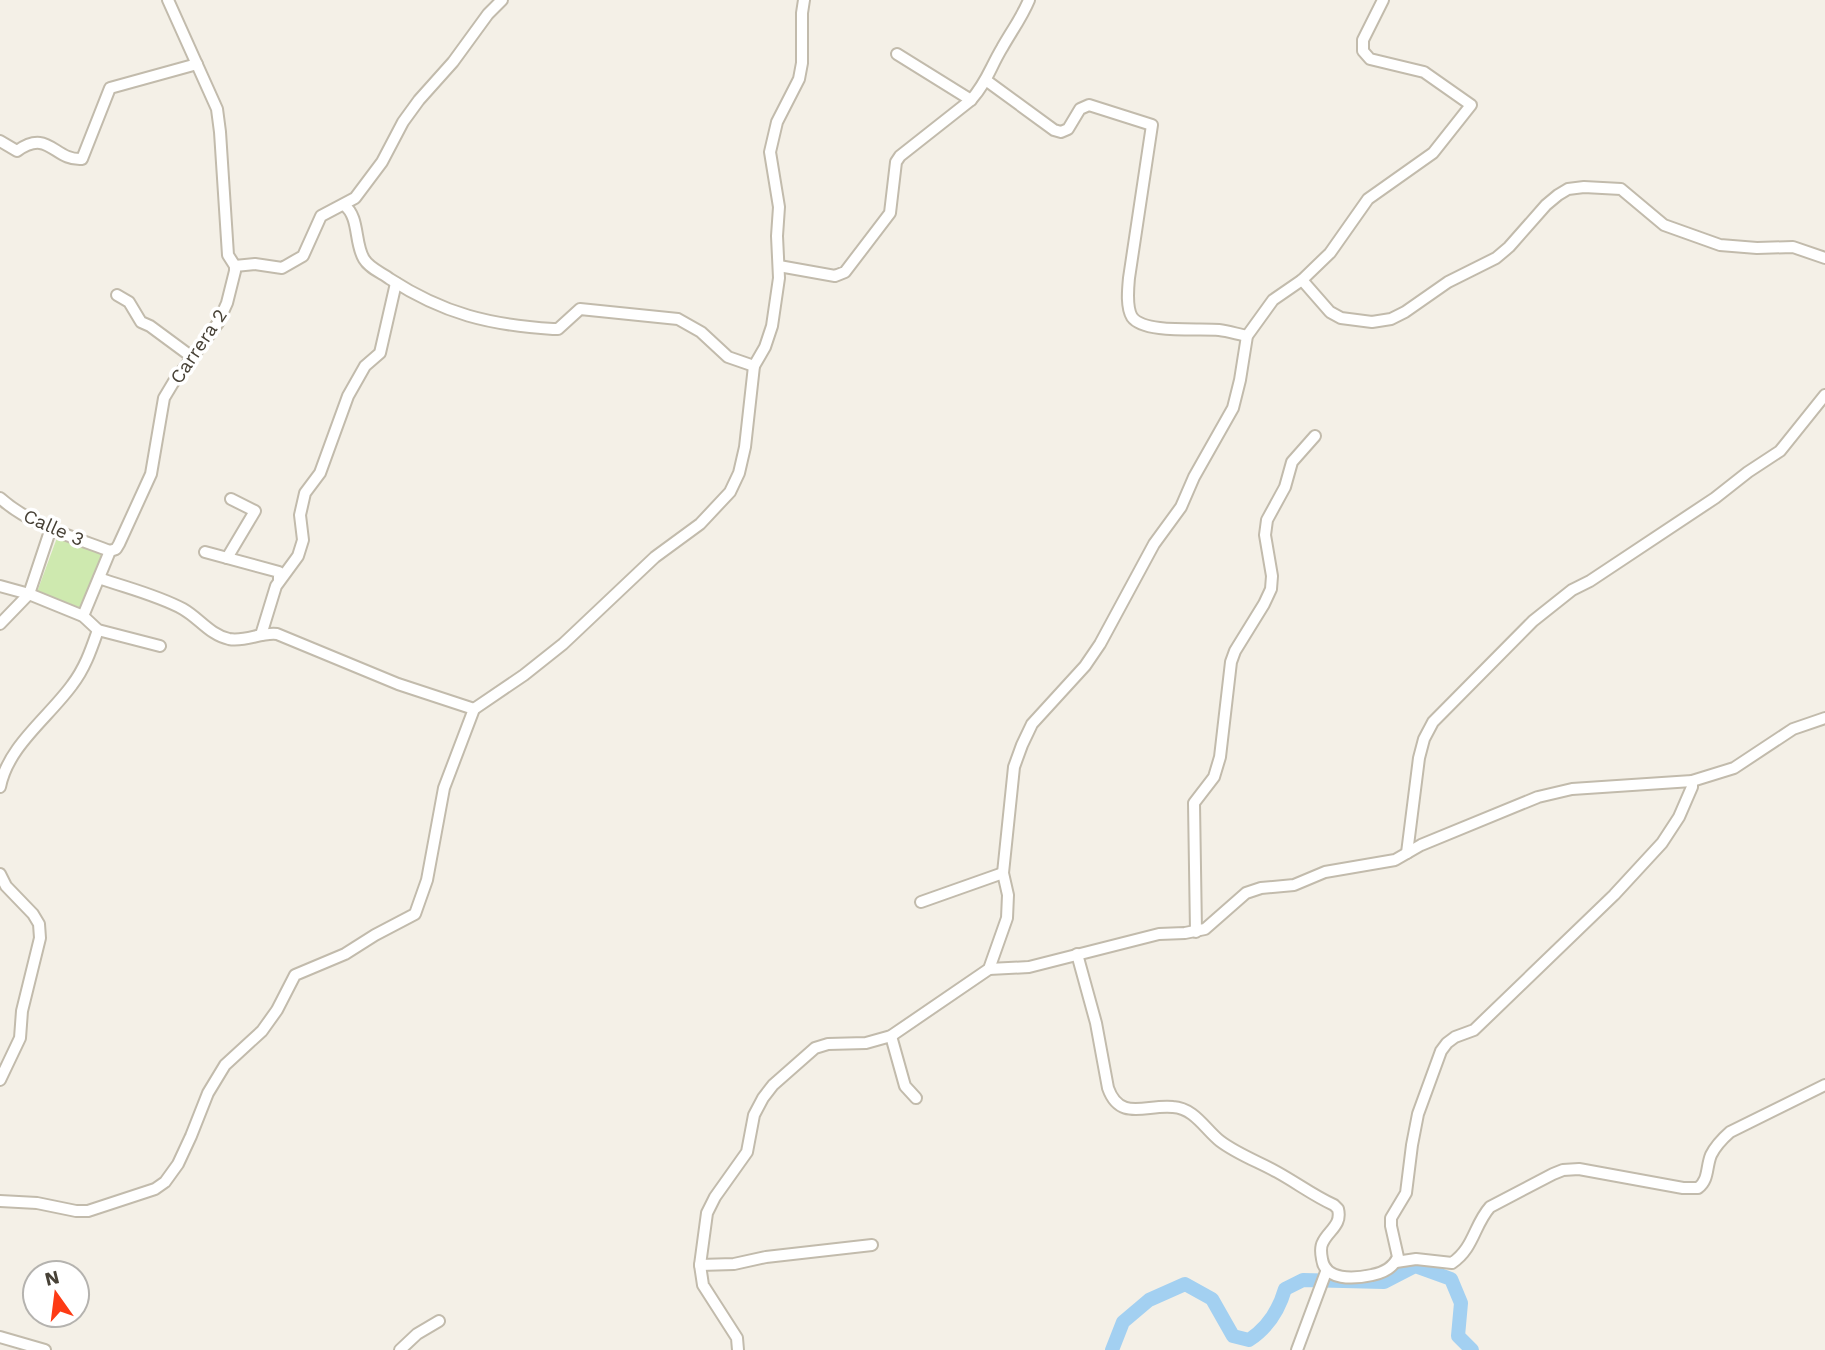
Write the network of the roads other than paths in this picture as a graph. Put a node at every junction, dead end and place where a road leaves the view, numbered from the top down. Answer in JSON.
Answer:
{"nodes":[{"id":1,"x":168,"y":0,"type":"edge"},
{"id":2,"x":502,"y":0,"type":"edge"},
{"id":3,"x":804,"y":0,"type":"edge"},
{"id":4,"x":1029,"y":0,"type":"edge"},
{"id":5,"x":1383,"y":0,"type":"edge"},
{"id":6,"x":897,"y":54,"type":"dead end"},
{"id":7,"x":197,"y":64,"type":"junction"},
{"id":8,"x":988,"y":80,"type":"junction"},
{"id":9,"x":971,"y":100,"type":"junction"},
{"id":10,"x":0,"y":141,"type":"edge"},
{"id":11,"x":344,"y":205,"type":"junction"},
{"id":12,"x":1825,"y":258,"type":"edge"},
{"id":13,"x":235,"y":266,"type":"junction"},
{"id":14,"x":779,"y":266,"type":"junction"},
{"id":15,"x":1302,"y":280,"type":"junction"},
{"id":16,"x":396,"y":283,"type":"junction"},
{"id":17,"x":117,"y":295,"type":"dead end"},
{"id":18,"x":1247,"y":336,"type":"junction"},
{"id":19,"x":192,"y":358,"type":"junction"},
{"id":20,"x":754,"y":366,"type":"junction"},
{"id":21,"x":1825,"y":395,"type":"edge"},
{"id":22,"x":1315,"y":436,"type":"dead end"},
{"id":23,"x":0,"y":498,"type":"edge"},
{"id":24,"x":231,"y":499,"type":"dead end"},
{"id":25,"x":51,"y":528,"type":"junction"},
{"id":26,"x":110,"y":551,"type":"junction"},
{"id":27,"x":205,"y":552,"type":"dead end"},
{"id":28,"x":227,"y":558,"type":"junction"},
{"id":29,"x":100,"y":578,"type":"junction"},
{"id":30,"x":279,"y":581,"type":"junction"},
{"id":31,"x":0,"y":586,"type":"edge"},
{"id":32,"x":29,"y":594,"type":"junction"},
{"id":33,"x":83,"y":616,"type":"junction"},
{"id":34,"x":0,"y":624,"type":"edge"},
{"id":35,"x":98,"y":630,"type":"junction"},
{"id":36,"x":261,"y":635,"type":"junction"},
{"id":37,"x":160,"y":646,"type":"dead end"},
{"id":38,"x":474,"y":709,"type":"junction"},
{"id":39,"x":1825,"y":718,"type":"edge"},
{"id":40,"x":1692,"y":781,"type":"junction"},
{"id":41,"x":0,"y":787,"type":"edge"},
{"id":42,"x":1407,"y":853,"type":"junction"},
{"id":43,"x":1003,"y":873,"type":"junction"},
{"id":44,"x":0,"y":874,"type":"edge"},
{"id":45,"x":921,"y":902,"type":"dead end"},
{"id":46,"x":1196,"y":932,"type":"junction"},
{"id":47,"x":1077,"y":954,"type":"junction"},
{"id":48,"x":989,"y":969,"type":"junction"},
{"id":49,"x":891,"y":1036,"type":"junction"},
{"id":50,"x":0,"y":1080,"type":"edge"},
{"id":51,"x":1825,"y":1085,"type":"edge"},
{"id":52,"x":916,"y":1098,"type":"dead end"},
{"id":53,"x":0,"y":1201,"type":"edge"},
{"id":54,"x":872,"y":1245,"type":"dead end"},
{"id":55,"x":1396,"y":1262,"type":"junction"},
{"id":56,"x":700,"y":1265,"type":"junction"},
{"id":57,"x":1324,"y":1280,"type":"junction"},
{"id":58,"x":439,"y":1321,"type":"dead end"},
{"id":59,"x":0,"y":1337,"type":"edge"},
{"id":60,"x":45,"y":1350,"type":"edge"},
{"id":61,"x":400,"y":1350,"type":"edge"},
{"id":62,"x":738,"y":1350,"type":"edge"},
{"id":63,"x":1297,"y":1350,"type":"edge"}],
"edges":[{"from":1,"to":7,"type":"street","name":"Carrera 2"},
{"from":2,"to":11,"type":"street"},
{"from":3,"to":14,"type":"street"},
{"from":4,"to":8,"type":"street"},
{"from":5,"to":15,"type":"street"},
{"from":6,"to":9,"type":"street"},
{"from":7,"to":10,"type":"street"},
{"from":7,"to":13,"type":"street","name":"Carrera 2"},
{"from":8,"to":9,"type":"street"},
{"from":8,"to":18,"type":"street"},
{"from":9,"to":14,"type":"street"},
{"from":11,"to":13,"type":"street"},
{"from":11,"to":16,"type":"street"},
{"from":12,"to":15,"type":"street"},
{"from":13,"to":19,"type":"street","name":"Carrera 2"},
{"from":14,"to":20,"type":"street"},
{"from":15,"to":18,"type":"street"},
{"from":16,"to":20,"type":"street"},
{"from":16,"to":30,"type":"street"},
{"from":17,"to":19,"type":"street"},
{"from":18,"to":43,"type":"street"},
{"from":19,"to":26,"type":"street","name":"Carrera 2"},
{"from":20,"to":38,"type":"street"},
{"from":21,"to":42,"type":"street"},
{"from":22,"to":46,"type":"street"},
{"from":23,"to":25,"type":"street","name":"Calle 3"},
{"from":24,"to":28,"type":"street"},
{"from":25,"to":26,"type":"street","name":"Calle 3"},
{"from":25,"to":32,"type":"street"},
{"from":26,"to":29,"type":"street","name":"Carrera 2"},
{"from":27,"to":28,"type":"street"},
{"from":28,"to":30,"type":"street"},
{"from":29,"to":33,"type":"street","name":"Carrera 2"},
{"from":29,"to":36,"type":"street"},
{"from":30,"to":36,"type":"street"},
{"from":31,"to":32,"type":"street"},
{"from":32,"to":33,"type":"street"},
{"from":32,"to":34,"type":"street"},
{"from":33,"to":35,"type":"street"},
{"from":35,"to":37,"type":"street"},
{"from":35,"to":41,"type":"street"},
{"from":36,"to":38,"type":"street"},
{"from":38,"to":53,"type":"street"},
{"from":39,"to":40,"type":"street"},
{"from":40,"to":42,"type":"street"},
{"from":40,"to":55,"type":"street"},
{"from":42,"to":46,"type":"street"},
{"from":43,"to":45,"type":"street"},
{"from":43,"to":48,"type":"street"},
{"from":44,"to":50,"type":"street"},
{"from":46,"to":47,"type":"street"},
{"from":47,"to":48,"type":"street"},
{"from":47,"to":57,"type":"street"},
{"from":48,"to":49,"type":"street"},
{"from":49,"to":52,"type":"street"},
{"from":49,"to":56,"type":"street"},
{"from":51,"to":55,"type":"street"},
{"from":54,"to":56,"type":"street"},
{"from":55,"to":57,"type":"street"},
{"from":56,"to":62,"type":"street"},
{"from":57,"to":63,"type":"street"},
{"from":58,"to":61,"type":"street"},
{"from":59,"to":60,"type":"street"}]}
